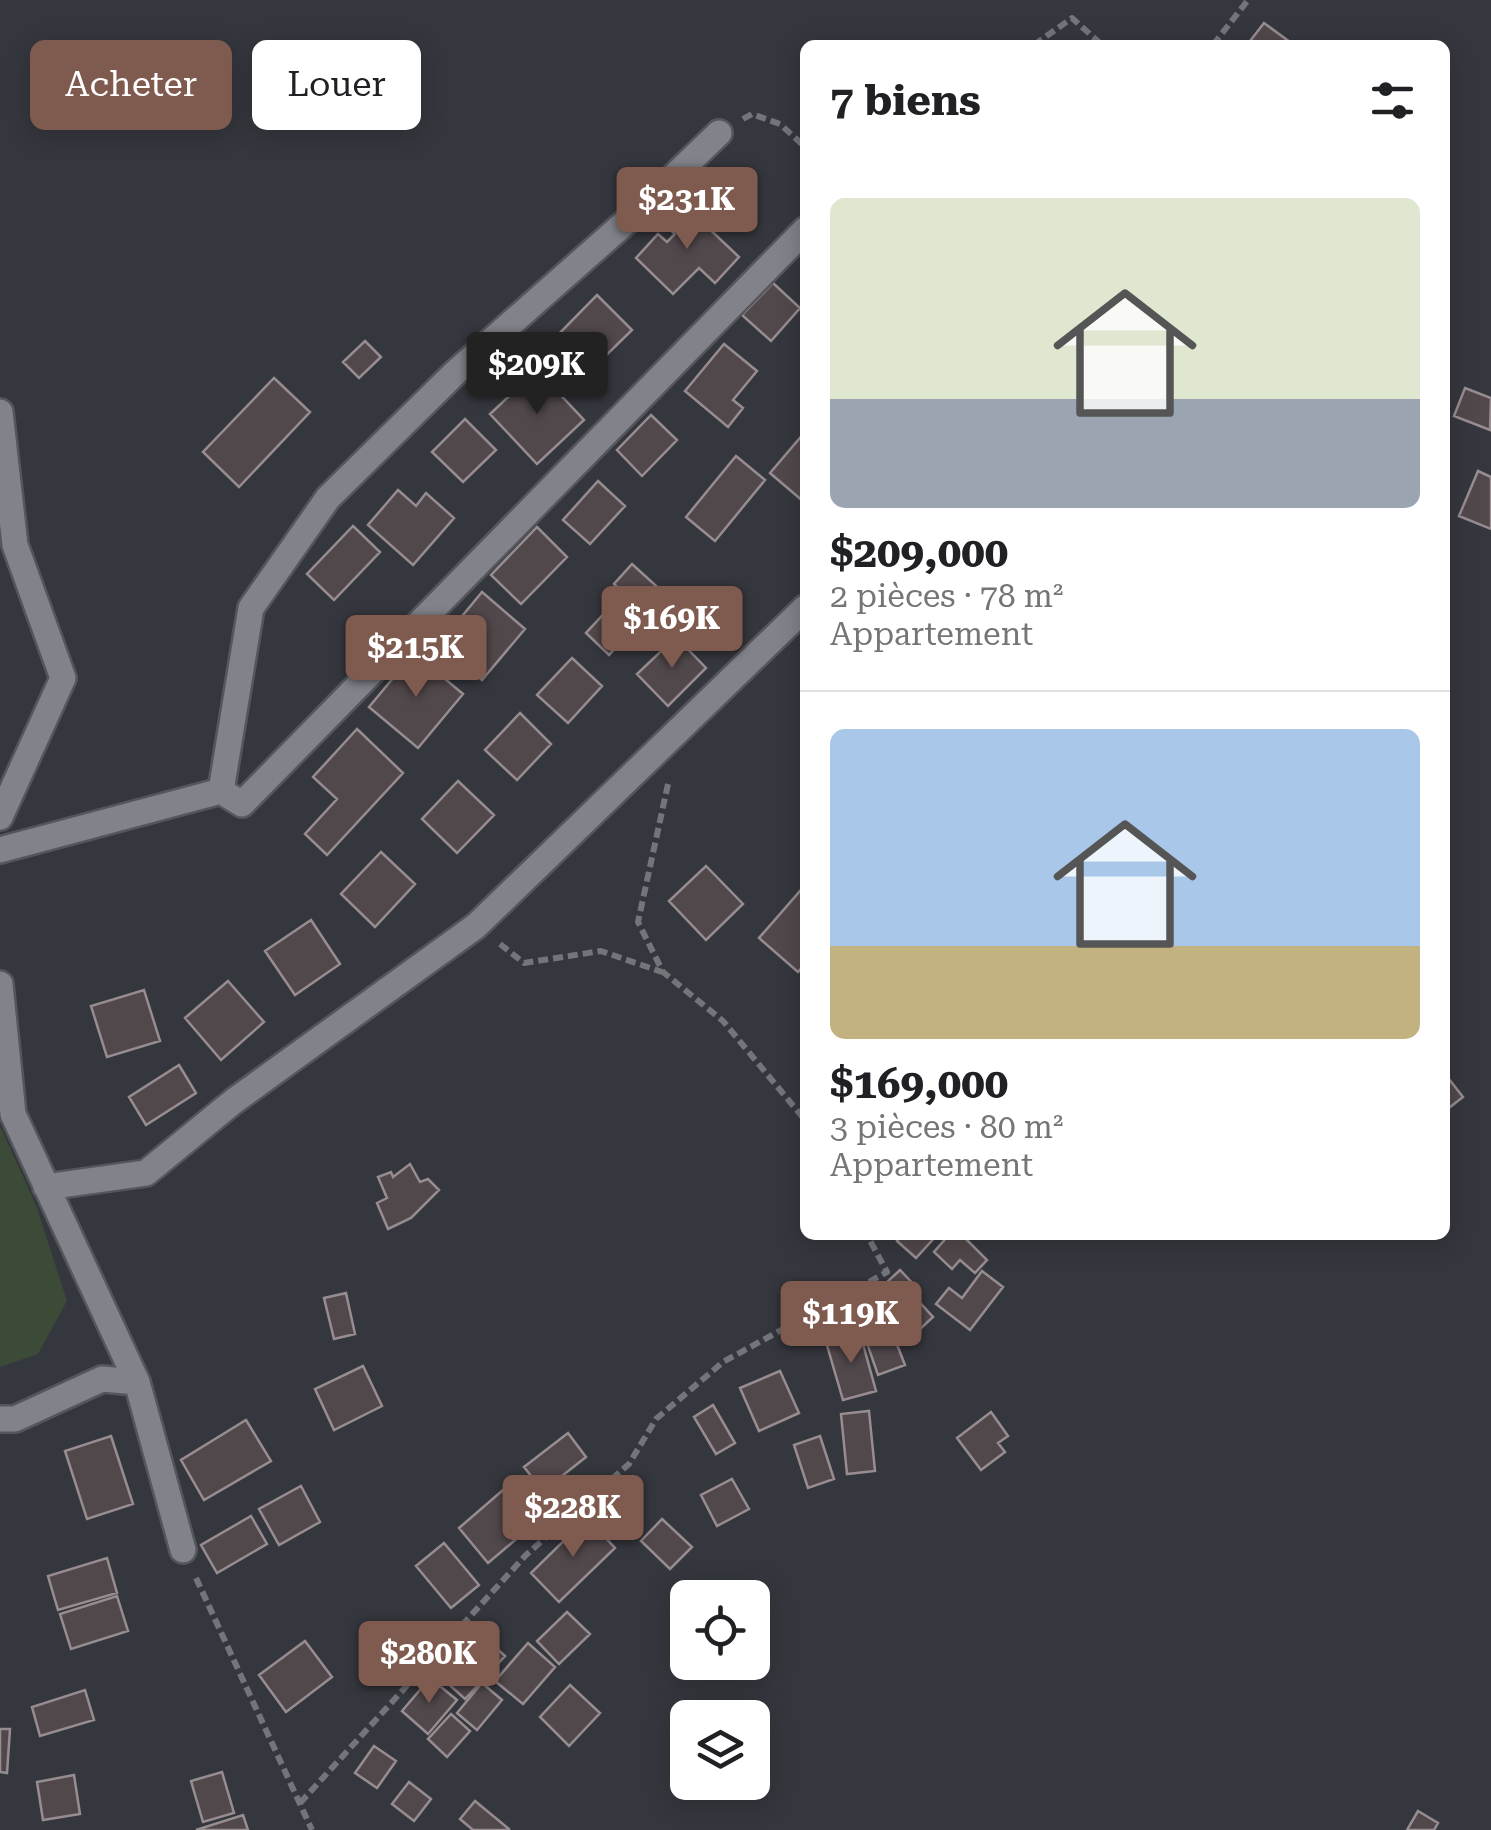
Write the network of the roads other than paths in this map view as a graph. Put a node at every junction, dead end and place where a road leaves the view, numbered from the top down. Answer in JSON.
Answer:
{"nodes":[{"id":1,"x":719,"y":133,"type":"road end"},
{"id":2,"x":800,"y":235,"type":"edge"},
{"id":3,"x":0,"y":412,"type":"edge"},
{"id":4,"x":800,"y":613,"type":"edge"},
{"id":5,"x":221,"y":791,"type":"junction"},
{"id":6,"x":0,"y":817,"type":"edge"},
{"id":7,"x":0,"y":850,"type":"edge"},
{"id":8,"x":0,"y":984,"type":"edge"},
{"id":9,"x":46,"y":1187,"type":"junction"},
{"id":10,"x":138,"y":1382,"type":"junction"},
{"id":11,"x":0,"y":1419,"type":"edge"},
{"id":12,"x":183,"y":1550,"type":"road end"}],
"edges":[{"from":1,"to":5,"type":"street"},
{"from":2,"to":5,"type":"street"},
{"from":3,"to":6,"type":"street"},
{"from":4,"to":9,"type":"street"},
{"from":5,"to":7,"type":"street"},
{"from":8,"to":9,"type":"street"},
{"from":9,"to":10,"type":"street"},
{"from":10,"to":11,"type":"street"},
{"from":10,"to":12,"type":"street"}]}
